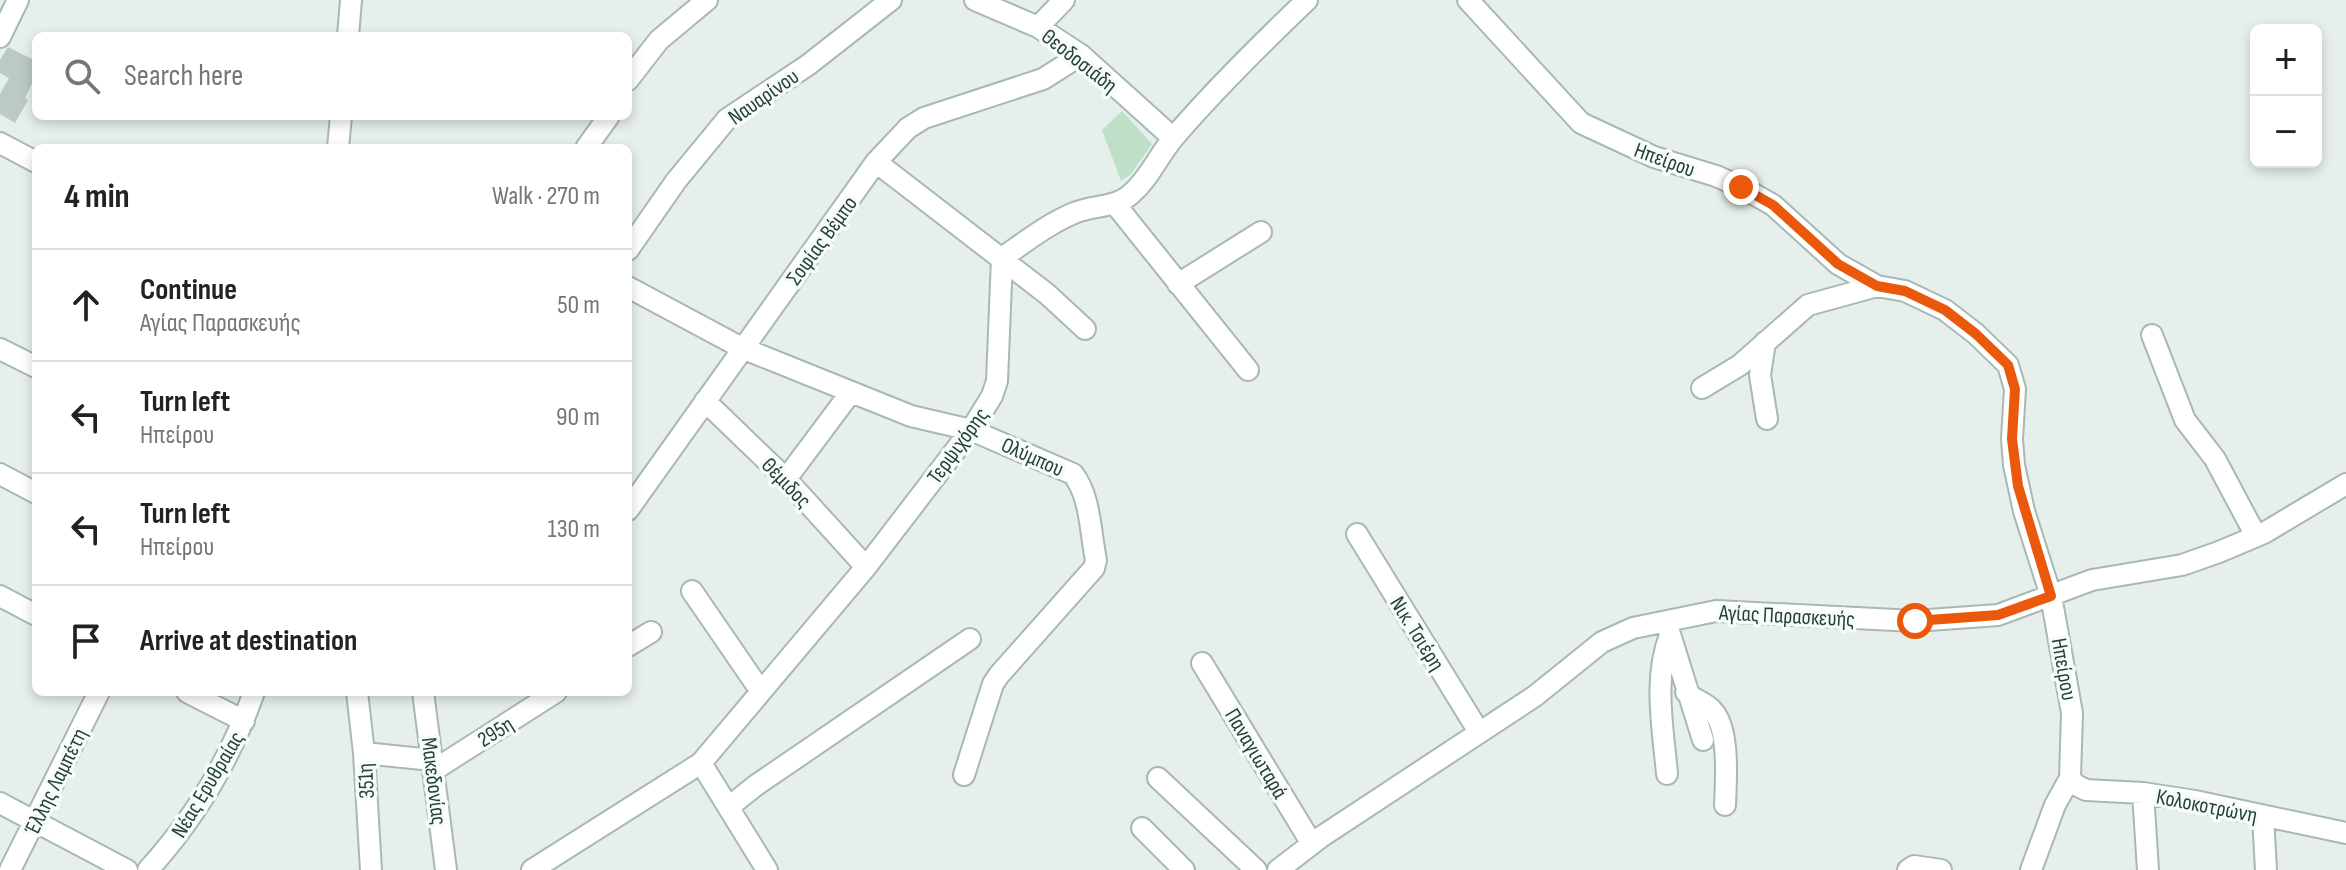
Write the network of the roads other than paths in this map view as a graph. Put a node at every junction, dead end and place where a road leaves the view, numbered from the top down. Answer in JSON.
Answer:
{"nodes":[{"id":1,"x":18,"y":0,"type":"edge"},
{"id":2,"x":351,"y":0,"type":"edge"},
{"id":3,"x":707,"y":0,"type":"edge"},
{"id":4,"x":891,"y":0,"type":"edge"},
{"id":5,"x":975,"y":0,"type":"edge"},
{"id":6,"x":1064,"y":0,"type":"edge"},
{"id":7,"x":1307,"y":0,"type":"edge"},
{"id":8,"x":1468,"y":0,"type":"edge"},
{"id":9,"x":1038,"y":27,"type":"junction"},
{"id":10,"x":348,"y":32,"type":"edge"},
{"id":11,"x":0,"y":37,"type":"edge"},
{"id":12,"x":1081,"y":55,"type":"junction"},
{"id":13,"x":632,"y":75,"type":"edge"},
{"id":14,"x":341,"y":120,"type":"edge"},
{"id":15,"x":606,"y":120,"type":"edge"},
{"id":16,"x":1173,"y":138,"type":"junction"},
{"id":17,"x":0,"y":143,"type":"edge"},
{"id":18,"x":338,"y":144,"type":"edge"},
{"id":19,"x":589,"y":144,"type":"edge"},
{"id":20,"x":32,"y":160,"type":"edge"},
{"id":21,"x":876,"y":162,"type":"junction"},
{"id":22,"x":1115,"y":204,"type":"junction"},
{"id":23,"x":1261,"y":232,"type":"dead end"},
{"id":24,"x":632,"y":244,"type":"edge"},
{"id":25,"x":1002,"y":258,"type":"junction"},
{"id":26,"x":1178,"y":284,"type":"junction"},
{"id":27,"x":1877,"y":286,"type":"junction"},
{"id":28,"x":632,"y":289,"type":"edge"},
{"id":29,"x":1085,"y":329,"type":"dead end"},
{"id":30,"x":2152,"y":335,"type":"dead end"},
{"id":31,"x":1765,"y":342,"type":"junction"},
{"id":32,"x":742,"y":348,"type":"junction"},
{"id":33,"x":0,"y":349,"type":"edge"},
{"id":34,"x":32,"y":365,"type":"edge"},
{"id":35,"x":1248,"y":370,"type":"dead end"},
{"id":36,"x":1702,"y":388,"type":"dead end"},
{"id":37,"x":851,"y":392,"type":"junction"},
{"id":38,"x":705,"y":401,"type":"junction"},
{"id":39,"x":1767,"y":419,"type":"dead end"},
{"id":40,"x":971,"y":430,"type":"junction"},
{"id":41,"x":0,"y":474,"type":"edge"},
{"id":42,"x":786,"y":479,"type":"junction"},
{"id":43,"x":2346,"y":484,"type":"edge"},
{"id":44,"x":32,"y":491,"type":"edge"},
{"id":45,"x":632,"y":504,"type":"edge"},
{"id":46,"x":1357,"y":534,"type":"dead end"},
{"id":47,"x":2256,"y":536,"type":"junction"},
{"id":48,"x":866,"y":567,"type":"junction"},
{"id":49,"x":692,"y":591,"type":"dead end"},
{"id":50,"x":0,"y":596,"type":"edge"},
{"id":51,"x":2051,"y":596,"type":"junction"},
{"id":52,"x":32,"y":613,"type":"edge"},
{"id":53,"x":1668,"y":627,"type":"junction"},
{"id":54,"x":651,"y":632,"type":"dead end"},
{"id":55,"x":970,"y":639,"type":"dead end"},
{"id":56,"x":632,"y":644,"type":"edge"},
{"id":57,"x":1202,"y":663,"type":"dead end"},
{"id":58,"x":760,"y":690,"type":"junction"},
{"id":59,"x":1686,"y":692,"type":"junction"},
{"id":60,"x":97,"y":696,"type":"edge"},
{"id":61,"x":195,"y":696,"type":"edge"},
{"id":62,"x":253,"y":696,"type":"edge"},
{"id":63,"x":357,"y":696,"type":"edge"},
{"id":64,"x":424,"y":696,"type":"edge"},
{"id":65,"x":549,"y":696,"type":"edge"},
{"id":66,"x":244,"y":721,"type":"junction"},
{"id":67,"x":1479,"y":732,"type":"junction"},
{"id":68,"x":1703,"y":740,"type":"dead end"},
{"id":69,"x":364,"y":753,"type":"junction"},
{"id":70,"x":701,"y":763,"type":"junction"},
{"id":71,"x":433,"y":765,"type":"junction"},
{"id":72,"x":1667,"y":774,"type":"dead end"},
{"id":73,"x":964,"y":775,"type":"dead end"},
{"id":74,"x":1158,"y":778,"type":"dead end"},
{"id":75,"x":2070,"y":778,"type":"junction"},
{"id":76,"x":2143,"y":793,"type":"junction"},
{"id":77,"x":0,"y":803,"type":"edge"},
{"id":78,"x":1725,"y":805,"type":"dead end"},
{"id":79,"x":729,"y":807,"type":"junction"},
{"id":80,"x":2263,"y":816,"type":"junction"},
{"id":81,"x":36,"y":821,"type":"junction"},
{"id":82,"x":1142,"y":828,"type":"dead end"},
{"id":83,"x":2346,"y":833,"type":"edge"},
{"id":84,"x":1312,"y":844,"type":"junction"},
{"id":85,"x":1911,"y":868,"type":"edge"},
{"id":86,"x":10,"y":870,"type":"edge"},
{"id":87,"x":127,"y":870,"type":"edge"},
{"id":88,"x":148,"y":870,"type":"edge"},
{"id":89,"x":371,"y":870,"type":"edge"},
{"id":90,"x":446,"y":870,"type":"edge"},
{"id":91,"x":532,"y":870,"type":"edge"},
{"id":92,"x":767,"y":870,"type":"edge"},
{"id":93,"x":1184,"y":870,"type":"edge"},
{"id":94,"x":1256,"y":870,"type":"edge"},
{"id":95,"x":1278,"y":870,"type":"edge"},
{"id":96,"x":1941,"y":870,"type":"edge"},
{"id":97,"x":2031,"y":870,"type":"edge"},
{"id":98,"x":2148,"y":870,"type":"edge"},
{"id":99,"x":2266,"y":870,"type":"edge"}],
"edges":[{"from":1,"to":11,"type":"street"},
{"from":2,"to":10,"type":"street"},
{"from":3,"to":13,"type":"street"},
{"from":4,"to":24,"type":"street","name":"Ναυαρίνου"},
{"from":5,"to":9,"type":"street","name":"Θεοδοσιάδη"},
{"from":6,"to":9,"type":"street"},
{"from":7,"to":16,"type":"street"},
{"from":8,"to":27,"type":"street","name":"Ηπείρου"},
{"from":9,"to":12,"type":"street","name":"Θεοδοσιάδη"},
{"from":12,"to":16,"type":"street","name":"Θεοδοσιάδη"},
{"from":12,"to":21,"type":"street","name":"Σοφίας Βέμπο"},
{"from":14,"to":18,"type":"street"},
{"from":15,"to":19,"type":"street"},
{"from":16,"to":22,"type":"street"},
{"from":17,"to":20,"type":"street"},
{"from":21,"to":25,"type":"street"},
{"from":21,"to":32,"type":"street","name":"Σοφίας Βέμπο"},
{"from":22,"to":25,"type":"street"},
{"from":22,"to":26,"type":"street"},
{"from":23,"to":26,"type":"street"},
{"from":25,"to":29,"type":"street"},
{"from":25,"to":40,"type":"street","name":"Τερψιχόρης"},
{"from":26,"to":35,"type":"street"},
{"from":27,"to":31,"type":"street"},
{"from":27,"to":51,"type":"street","name":"Ηπείρου"},
{"from":28,"to":32,"type":"street","name":"Ολύμπου"},
{"from":30,"to":47,"type":"street"},
{"from":31,"to":36,"type":"street"},
{"from":31,"to":39,"type":"street"},
{"from":32,"to":37,"type":"street","name":"Ολύμπου"},
{"from":32,"to":38,"type":"street","name":"Σοφίας Βέμπο"},
{"from":33,"to":34,"type":"street"},
{"from":37,"to":40,"type":"street","name":"Ολύμπου"},
{"from":37,"to":42,"type":"street"},
{"from":38,"to":42,"type":"street","name":"Θέμιδος"},
{"from":38,"to":45,"type":"street","name":"Σοφίας Βέμπο"},
{"from":40,"to":48,"type":"street","name":"Τερψιχόρης"},
{"from":40,"to":73,"type":"street","name":"Ολύμπου"},
{"from":41,"to":44,"type":"street"},
{"from":42,"to":48,"type":"street","name":"Θέμιδος"},
{"from":43,"to":47,"type":"street","name":"Αγίας Παρασκευής"},
{"from":46,"to":67,"type":"street","name":"Νικ. Τσιέρη"},
{"from":47,"to":51,"type":"street","name":"Αγίας Παρασκευής"},
{"from":48,"to":58,"type":"street","name":"Τερψιχόρης"},
{"from":49,"to":58,"type":"street"},
{"from":50,"to":52,"type":"street"},
{"from":51,"to":53,"type":"street","name":"Αγίας Παρασκευής"},
{"from":51,"to":75,"type":"street","name":"Ηπείρου"},
{"from":53,"to":59,"type":"street"},
{"from":53,"to":67,"type":"street","name":"Αγίας Παρασκευής"},
{"from":53,"to":72,"type":"street"},
{"from":54,"to":56,"type":"street"},
{"from":55,"to":79,"type":"street"},
{"from":57,"to":84,"type":"street","name":"Παναγιωταρά"},
{"from":58,"to":70,"type":"street","name":"Τερψιχόρης"},
{"from":59,"to":68,"type":"street"},
{"from":59,"to":78,"type":"street"},
{"from":60,"to":81,"type":"street","name":"Έλλης Λαμπέτη"},
{"from":61,"to":66,"type":"street"},
{"from":62,"to":66,"type":"street","name":"Νέας Ερυθραίας"},
{"from":63,"to":69,"type":"street","name":"351η"},
{"from":64,"to":71,"type":"street","name":"Μακεδονίας"},
{"from":65,"to":71,"type":"street","name":"295η"},
{"from":66,"to":88,"type":"street","name":"Νέας Ερυθραίας"},
{"from":67,"to":84,"type":"street","name":"Αγίας Παρασκευής"},
{"from":69,"to":71,"type":"street"},
{"from":69,"to":89,"type":"street","name":"351η"},
{"from":70,"to":79,"type":"street"},
{"from":70,"to":91,"type":"street","name":"Τερψιχόρης"},
{"from":71,"to":90,"type":"street","name":"Μακεδονίας"},
{"from":74,"to":94,"type":"street"},
{"from":75,"to":76,"type":"street","name":"Κολοκοτρώνη"},
{"from":75,"to":97,"type":"street","name":"Ηπείρου"},
{"from":76,"to":80,"type":"street","name":"Κολοκοτρώνη"},
{"from":76,"to":98,"type":"street"},
{"from":77,"to":81,"type":"street"},
{"from":79,"to":92,"type":"street"},
{"from":80,"to":83,"type":"street","name":"Κολοκοτρώνη"},
{"from":80,"to":99,"type":"street"},
{"from":81,"to":86,"type":"street","name":"Έλλης Λαμπέτη"},
{"from":81,"to":87,"type":"street"},
{"from":82,"to":93,"type":"street"},
{"from":84,"to":95,"type":"street","name":"Αγίας Παρασκευής"},
{"from":85,"to":96,"type":"street"}]}
